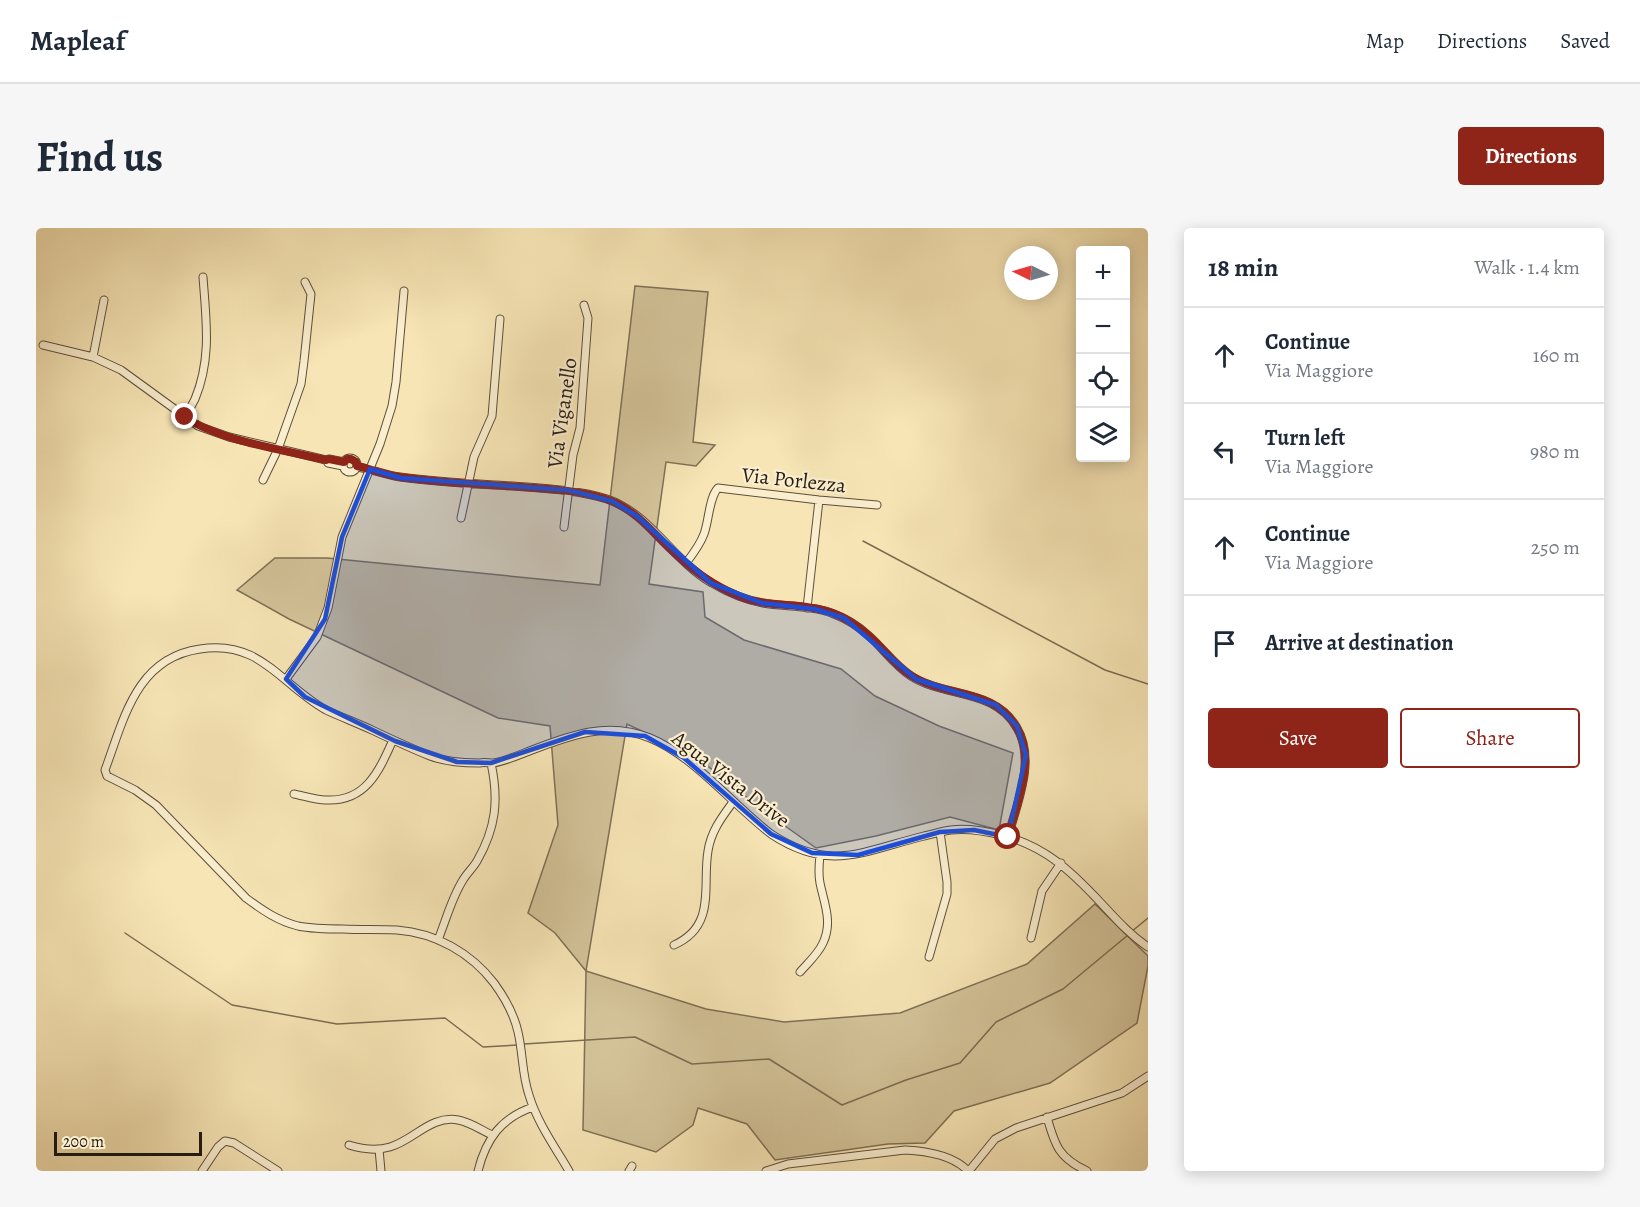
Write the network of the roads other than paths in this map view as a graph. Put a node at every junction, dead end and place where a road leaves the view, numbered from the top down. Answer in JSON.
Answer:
{"nodes":[{"id":1,"x":202,"y":277,"type":"dead end"},
{"id":2,"x":305,"y":282,"type":"dead end"},
{"id":3,"x":404,"y":291,"type":"dead end"},
{"id":4,"x":104,"y":300,"type":"dead end"},
{"id":5,"x":584,"y":305,"type":"dead end"},
{"id":6,"x":500,"y":319,"type":"dead end"},
{"id":7,"x":44,"y":345,"type":"dead end"},
{"id":8,"x":93,"y":357,"type":"junction"},
{"id":9,"x":183,"y":420,"type":"junction"},
{"id":10,"x":278,"y":449,"type":"junction"},
{"id":11,"x":370,"y":469,"type":"junction"},
{"id":12,"x":263,"y":480,"type":"dead end"},
{"id":13,"x":469,"y":483,"type":"junction"},
{"id":14,"x":568,"y":490,"type":"junction"},
{"id":15,"x":819,"y":500,"type":"junction"},
{"id":16,"x":877,"y":505,"type":"dead end"},
{"id":17,"x":460,"y":518,"type":"dead end"},
{"id":18,"x":564,"y":527,"type":"dead end"},
{"id":19,"x":686,"y":563,"type":"junction"},
{"id":20,"x":807,"y":608,"type":"junction"},
{"id":21,"x":286,"y":679,"type":"junction"},
{"id":22,"x":393,"y":740,"type":"junction"},
{"id":23,"x":492,"y":763,"type":"junction"},
{"id":24,"x":294,"y":794,"type":"dead end"},
{"id":25,"x":733,"y":802,"type":"junction"},
{"id":26,"x":940,"y":832,"type":"junction"},
{"id":27,"x":1008,"y":837,"type":"junction"},
{"id":28,"x":820,"y":855,"type":"junction"},
{"id":29,"x":1061,"y":863,"type":"junction"},
{"id":30,"x":1031,"y":938,"type":"dead end"},
{"id":31,"x":438,"y":940,"type":"junction"},
{"id":32,"x":674,"y":945,"type":"dead end"},
{"id":33,"x":1148,"y":947,"type":"edge"},
{"id":34,"x":928,"y":957,"type":"dead end"},
{"id":35,"x":800,"y":972,"type":"dead end"},
{"id":36,"x":1148,"y":1076,"type":"edge"},
{"id":37,"x":533,"y":1107,"type":"junction"},
{"id":38,"x":1047,"y":1117,"type":"junction"},
{"id":39,"x":492,"y":1135,"type":"junction"},
{"id":40,"x":349,"y":1145,"type":"dead end"},
{"id":41,"x":379,"y":1149,"type":"junction"},
{"id":42,"x":202,"y":1171,"type":"edge"},
{"id":43,"x":278,"y":1171,"type":"edge"},
{"id":44,"x":381,"y":1171,"type":"edge"},
{"id":45,"x":478,"y":1171,"type":"edge"},
{"id":46,"x":569,"y":1171,"type":"edge"},
{"id":47,"x":766,"y":1171,"type":"edge"},
{"id":48,"x":969,"y":1171,"type":"edge"},
{"id":49,"x":1087,"y":1171,"type":"edge"}],
"edges":[{"from":1,"to":9,"type":"street"},
{"from":2,"to":10,"type":"street"},
{"from":3,"to":11,"type":"street"},
{"from":4,"to":8,"type":"street"},
{"from":5,"to":14,"type":"street","name":"Via Viganello"},
{"from":6,"to":13,"type":"street"},
{"from":7,"to":8,"type":"street"},
{"from":8,"to":9,"type":"street"},
{"from":9,"to":10,"type":"street"},
{"from":10,"to":11,"type":"street"},
{"from":10,"to":12,"type":"street"},
{"from":11,"to":13,"type":"street"},
{"from":11,"to":21,"type":"street"},
{"from":13,"to":14,"type":"street"},
{"from":13,"to":17,"type":"street"},
{"from":14,"to":18,"type":"street","name":"Via Viganello"},
{"from":14,"to":19,"type":"street"},
{"from":15,"to":16,"type":"street","name":"Via Porlezza"},
{"from":15,"to":19,"type":"street","name":"Via Porlezza"},
{"from":15,"to":20,"type":"street"},
{"from":19,"to":20,"type":"street"},
{"from":20,"to":27,"type":"street"},
{"from":21,"to":22,"type":"street","name":"Agua Vista Drive"},
{"from":21,"to":31,"type":"street","name":"Agua Vista Drive"},
{"from":22,"to":23,"type":"street","name":"Agua Vista Drive"},
{"from":22,"to":24,"type":"street"},
{"from":23,"to":25,"type":"street","name":"Agua Vista Drive"},
{"from":23,"to":31,"type":"street"},
{"from":25,"to":28,"type":"street","name":"Agua Vista Drive"},
{"from":25,"to":32,"type":"street"},
{"from":26,"to":27,"type":"street","name":"Agua Vista Drive"},
{"from":26,"to":28,"type":"street","name":"Agua Vista Drive"},
{"from":26,"to":34,"type":"street"},
{"from":27,"to":29,"type":"street","name":"Agua Vista Drive"},
{"from":28,"to":35,"type":"street"},
{"from":29,"to":30,"type":"street"},
{"from":29,"to":33,"type":"street","name":"Agua Vista Drive"},
{"from":31,"to":37,"type":"street"},
{"from":36,"to":38,"type":"street"},
{"from":37,"to":39,"type":"street"},
{"from":37,"to":46,"type":"street"},
{"from":38,"to":48,"type":"street"},
{"from":38,"to":49,"type":"street"},
{"from":39,"to":41,"type":"street"},
{"from":39,"to":45,"type":"street"},
{"from":40,"to":41,"type":"street"},
{"from":41,"to":44,"type":"street"},
{"from":42,"to":43,"type":"street"},
{"from":47,"to":48,"type":"street"}]}
